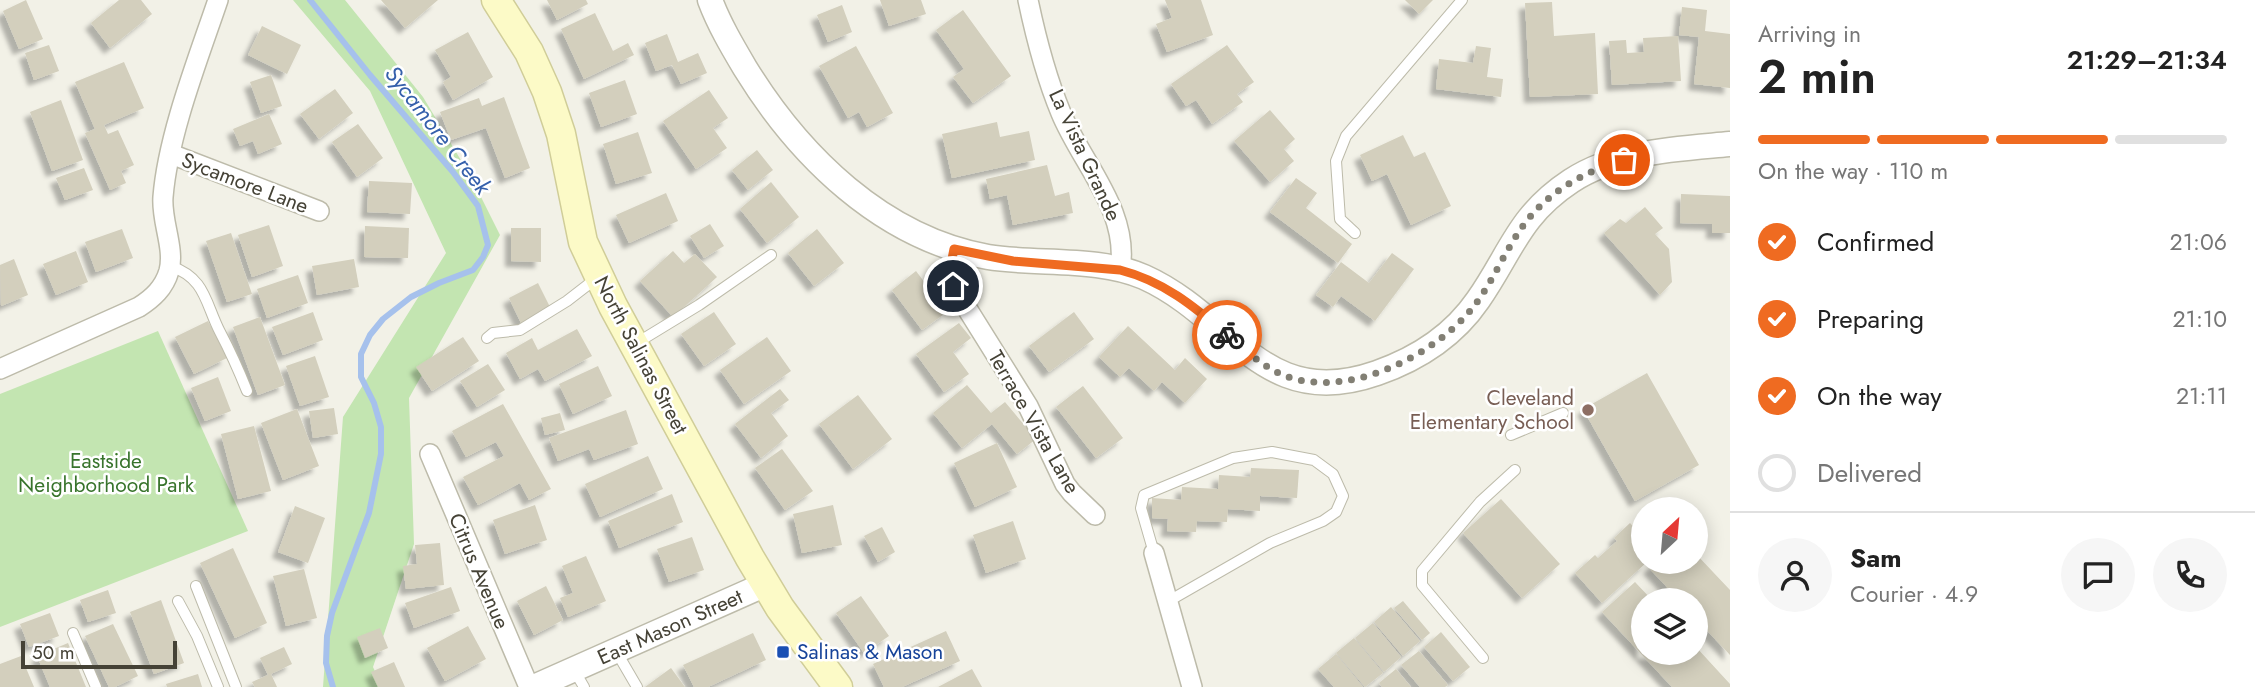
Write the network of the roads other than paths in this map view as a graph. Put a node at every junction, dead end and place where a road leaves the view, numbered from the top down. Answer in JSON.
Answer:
{"nodes":[{"id":1,"x":218,"y":0,"type":"edge"},
{"id":2,"x":496,"y":0,"type":"edge"},
{"id":3,"x":710,"y":0,"type":"edge"},
{"id":4,"x":1028,"y":0,"type":"edge"},
{"id":5,"x":1462,"y":0,"type":"edge"},
{"id":6,"x":1730,"y":144,"type":"edge"},
{"id":7,"x":171,"y":154,"type":"junction"},
{"id":8,"x":319,"y":211,"type":"dead end"},
{"id":9,"x":1355,"y":233,"type":"dead end"},
{"id":10,"x":954,"y":249,"type":"junction"},
{"id":11,"x":771,"y":255,"type":"dead end"},
{"id":12,"x":170,"y":266,"type":"junction"},
{"id":13,"x":1120,"y":270,"type":"junction"},
{"id":14,"x":599,"y":277,"type":"junction"},
{"id":15,"x":487,"y":338,"type":"dead end"},
{"id":16,"x":634,"y":345,"type":"junction"},
{"id":17,"x":0,"y":369,"type":"edge"},
{"id":18,"x":247,"y":391,"type":"dead end"},
{"id":19,"x":1563,"y":413,"type":"dead end"},
{"id":20,"x":1511,"y":435,"type":"dead end"},
{"id":21,"x":430,"y":454,"type":"dead end"},
{"id":22,"x":1514,"y":470,"type":"dead end"},
{"id":23,"x":1096,"y":515,"type":"dead end"},
{"id":24,"x":1154,"y":553,"type":"joint"},
{"id":25,"x":766,"y":584,"type":"junction"},
{"id":26,"x":196,"y":586,"type":"dead end"},
{"id":27,"x":178,"y":600,"type":"dead end"},
{"id":28,"x":1167,"y":602,"type":"junction"},
{"id":29,"x":73,"y":633,"type":"dead end"},
{"id":30,"x":616,"y":651,"type":"junction"},
{"id":31,"x":1483,"y":658,"type":"dead end"},
{"id":32,"x":579,"y":678,"type":"edge"},
{"id":33,"x":96,"y":687,"type":"edge"},
{"id":34,"x":218,"y":687,"type":"edge"},
{"id":35,"x":236,"y":687,"type":"edge"},
{"id":36,"x":532,"y":687,"type":"edge"},
{"id":37,"x":637,"y":687,"type":"edge"},
{"id":38,"x":838,"y":687,"type":"edge"},
{"id":39,"x":1192,"y":687,"type":"edge"}],
"edges":[{"from":1,"to":7,"type":"street"},
{"from":2,"to":14,"type":"main road","name":"North Salinas Street"},
{"from":3,"to":10,"type":"street"},
{"from":4,"to":13,"type":"street","name":"La Vista Grande"},
{"from":5,"to":9,"type":"lane"},
{"from":6,"to":13,"type":"street"},
{"from":7,"to":8,"type":"street","name":"Sycamore Lane"},
{"from":7,"to":12,"type":"street"},
{"from":10,"to":13,"type":"street"},
{"from":10,"to":23,"type":"street","name":"Terrace Vista Lane"},
{"from":11,"to":16,"type":"lane"},
{"from":12,"to":17,"type":"street"},
{"from":12,"to":18,"type":"lane"},
{"from":14,"to":15,"type":"lane"},
{"from":14,"to":16,"type":"main road","name":"North Salinas Street"},
{"from":16,"to":25,"type":"main road","name":"North Salinas Street"},
{"from":19,"to":20,"type":"lane"},
{"from":21,"to":36,"type":"street","name":"Citrus Avenue"},
{"from":22,"to":31,"type":"lane"},
{"from":24,"to":28,"type":"street"},
{"from":24,"to":28,"type":"lane"},
{"from":25,"to":30,"type":"street","name":"East Mason Street"},
{"from":25,"to":38,"type":"main road","name":"North Salinas Street"},
{"from":26,"to":35,"type":"lane"},
{"from":27,"to":34,"type":"lane"},
{"from":28,"to":39,"type":"street"},
{"from":29,"to":33,"type":"lane"},
{"from":30,"to":32,"type":"street","name":"East Mason Street"},
{"from":30,"to":37,"type":"lane"},
{"from":32,"to":36,"type":"street","name":"East Mason Street"}]}
